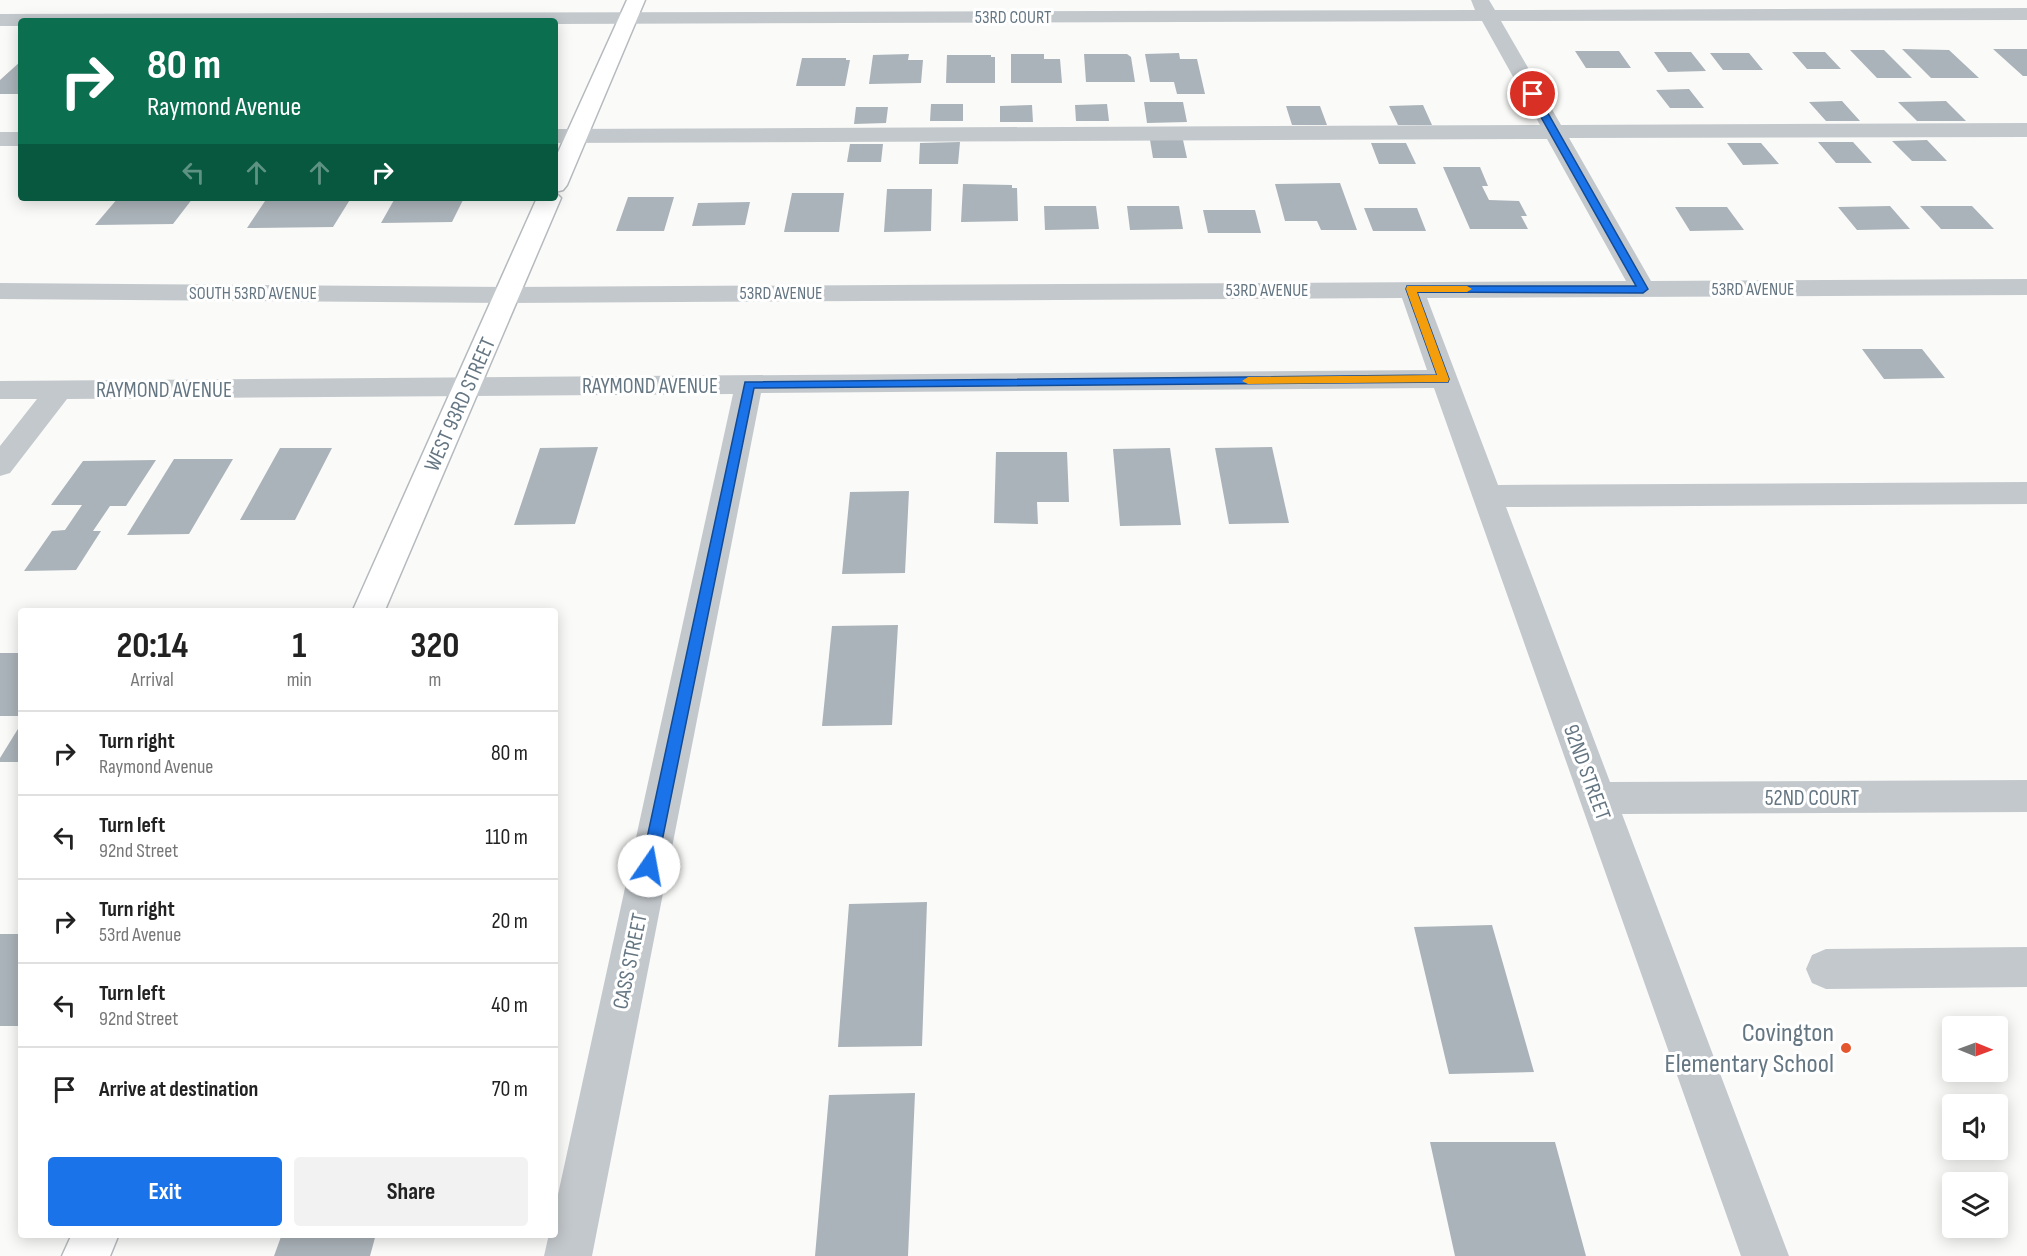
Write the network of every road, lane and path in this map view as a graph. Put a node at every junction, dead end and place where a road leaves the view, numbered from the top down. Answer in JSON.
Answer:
{"nodes":[{"id":1,"x":1484,"y":8,"type":"edge"},
{"id":2,"x":632,"y":9,"type":"edge"},
{"id":3,"x":2027,"y":14,"type":"edge"},
{"id":4,"x":115,"y":18,"type":"edge"},
{"id":5,"x":0,"y":20,"type":"edge"},
{"id":6,"x":18,"y":20,"type":"edge"},
{"id":7,"x":2027,"y":130,"type":"edge"},
{"id":8,"x":1555,"y":133,"type":"junction"},
{"id":9,"x":566,"y":136,"type":"edge"},
{"id":10,"x":0,"y":139,"type":"edge"},
{"id":11,"x":18,"y":139,"type":"edge"},
{"id":12,"x":558,"y":172,"type":"edge"},
{"id":13,"x":548,"y":201,"type":"edge"},
{"id":14,"x":2027,"y":287,"type":"edge"},
{"id":15,"x":1411,"y":289,"type":"junction"},
{"id":16,"x":1643,"y":289,"type":"junction"},
{"id":17,"x":0,"y":291,"type":"edge"},
{"id":18,"x":507,"y":296,"type":"junction"},
{"id":19,"x":1444,"y":379,"type":"junction"},
{"id":20,"x":749,"y":384,"type":"junction"},
{"id":21,"x":467,"y":387,"type":"junction"},
{"id":22,"x":0,"y":390,"type":"edge"},
{"id":23,"x":59,"y":390,"type":"junction"},
{"id":24,"x":0,"y":466,"type":"edge"},
{"id":25,"x":2027,"y":493,"type":"edge"},
{"id":26,"x":1487,"y":496,"type":"junction"},
{"id":27,"x":370,"y":608,"type":"edge"},
{"id":28,"x":2027,"y":796,"type":"edge"},
{"id":29,"x":1598,"y":798,"type":"junction"},
{"id":30,"x":2027,"y":967,"type":"edge"},
{"id":31,"x":1826,"y":969,"type":"dead end"},
{"id":32,"x":94,"y":1238,"type":"edge"},
{"id":33,"x":86,"y":1256,"type":"edge"},
{"id":34,"x":568,"y":1256,"type":"edge"},
{"id":35,"x":1765,"y":1256,"type":"edge"}],
"edges":[{"from":1,"to":2,"type":"street","name":"53RD COURT"},
{"from":1,"to":3,"type":"street","name":"53RD COURT"},
{"from":1,"to":8,"type":"street"},
{"from":2,"to":4,"type":"street","name":"53RD COURT"},
{"from":2,"to":9,"type":"main road"},
{"from":5,"to":6,"type":"street","name":"53RD COURT"},
{"from":7,"to":8,"type":"street"},
{"from":8,"to":9,"type":"street"},
{"from":8,"to":16,"type":"street"},
{"from":9,"to":12,"type":"main road"},
{"from":10,"to":11,"type":"street"},
{"from":13,"to":18,"type":"main road","name":"WEST 93RD STREET"},
{"from":14,"to":16,"type":"street","name":"53RD AVENUE"},
{"from":15,"to":16,"type":"street","name":"53RD AVENUE"},
{"from":15,"to":18,"type":"street","name":"53RD AVENUE"},
{"from":15,"to":19,"type":"street","name":"92ND STREET"},
{"from":17,"to":18,"type":"street","name":"SOUTH 53RD AVENUE"},
{"from":18,"to":21,"type":"main road","name":"WEST 93RD STREET"},
{"from":19,"to":20,"type":"street","name":"RAYMOND AVENUE"},
{"from":19,"to":26,"type":"street","name":"92ND STREET"},
{"from":20,"to":21,"type":"street","name":"RAYMOND AVENUE"},
{"from":20,"to":34,"type":"street","name":"CASS STREET"},
{"from":21,"to":23,"type":"street","name":"RAYMOND AVENUE"},
{"from":21,"to":27,"type":"main road","name":"WEST 93RD STREET"},
{"from":22,"to":23,"type":"street","name":"RAYMOND AVENUE"},
{"from":23,"to":24,"type":"street"},
{"from":25,"to":26,"type":"street"},
{"from":26,"to":29,"type":"street","name":"92ND STREET"},
{"from":28,"to":29,"type":"street","name":"52ND COURT"},
{"from":29,"to":35,"type":"street","name":"92ND STREET"},
{"from":30,"to":31,"type":"street"},
{"from":32,"to":33,"type":"main road"}]}
